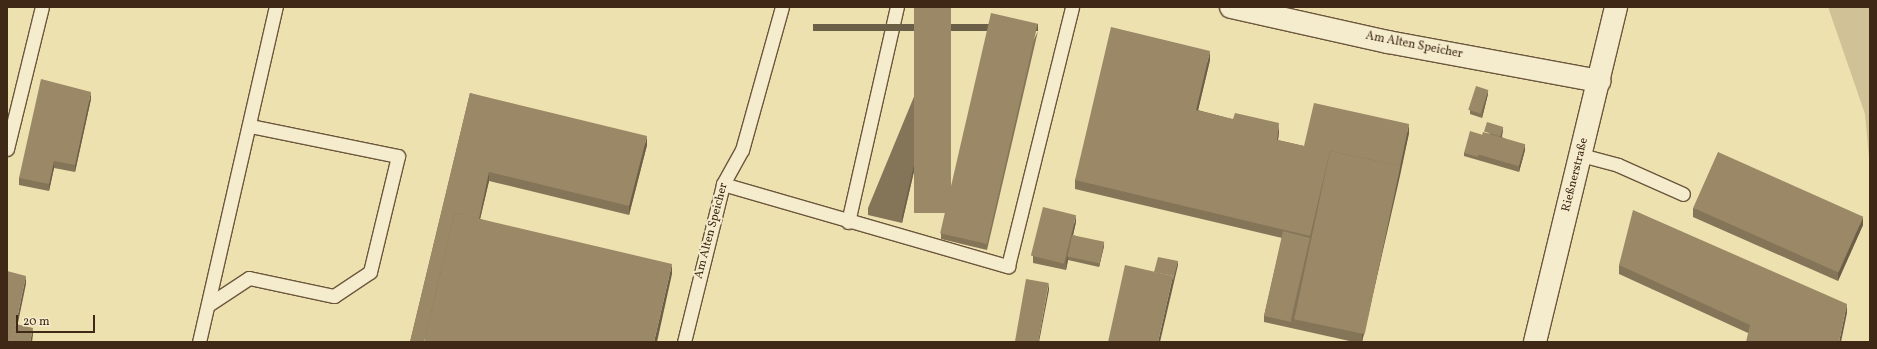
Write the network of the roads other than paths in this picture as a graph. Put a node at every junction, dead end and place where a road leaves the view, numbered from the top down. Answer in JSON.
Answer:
{"nodes":[{"id":1,"x":42,"y":7,"type":"edge"},
{"id":2,"x":276,"y":7,"type":"edge"},
{"id":3,"x":782,"y":7,"type":"edge"},
{"id":4,"x":897,"y":7,"type":"edge"},
{"id":5,"x":1072,"y":7,"type":"edge"},
{"id":6,"x":1231,"y":7,"type":"edge"},
{"id":7,"x":1616,"y":7,"type":"edge"},
{"id":8,"x":1599,"y":81,"type":"junction"},
{"id":9,"x":250,"y":126,"type":"junction"},
{"id":10,"x":7,"y":149,"type":"edge"},
{"id":11,"x":1581,"y":155,"type":"junction"},
{"id":12,"x":723,"y":184,"type":"junction"},
{"id":13,"x":1683,"y":194,"type":"dead end"},
{"id":14,"x":848,"y":222,"type":"junction"},
{"id":15,"x":208,"y":305,"type":"junction"},
{"id":16,"x":199,"y":342,"type":"edge"},
{"id":17,"x":684,"y":342,"type":"edge"},
{"id":18,"x":1536,"y":342,"type":"edge"}],
"edges":[{"from":1,"to":10,"type":"lane"},
{"from":2,"to":9,"type":"lane"},
{"from":3,"to":12,"type":"lane","name":"Am Alten Speicher"},
{"from":4,"to":14,"type":"lane"},
{"from":5,"to":14,"type":"lane"},
{"from":6,"to":8,"type":"street","name":"Am Alten Speicher"},
{"from":7,"to":8,"type":"street","name":"Rießnerstraße"},
{"from":8,"to":11,"type":"street","name":"Rießnerstraße"},
{"from":9,"to":15,"type":"lane"},
{"from":9,"to":15,"type":"lane"},
{"from":11,"to":13,"type":"lane"},
{"from":11,"to":18,"type":"street","name":"Rießnerstraße"},
{"from":12,"to":14,"type":"lane"},
{"from":12,"to":17,"type":"lane","name":"Am Alten Speicher"},
{"from":15,"to":16,"type":"lane"}]}
